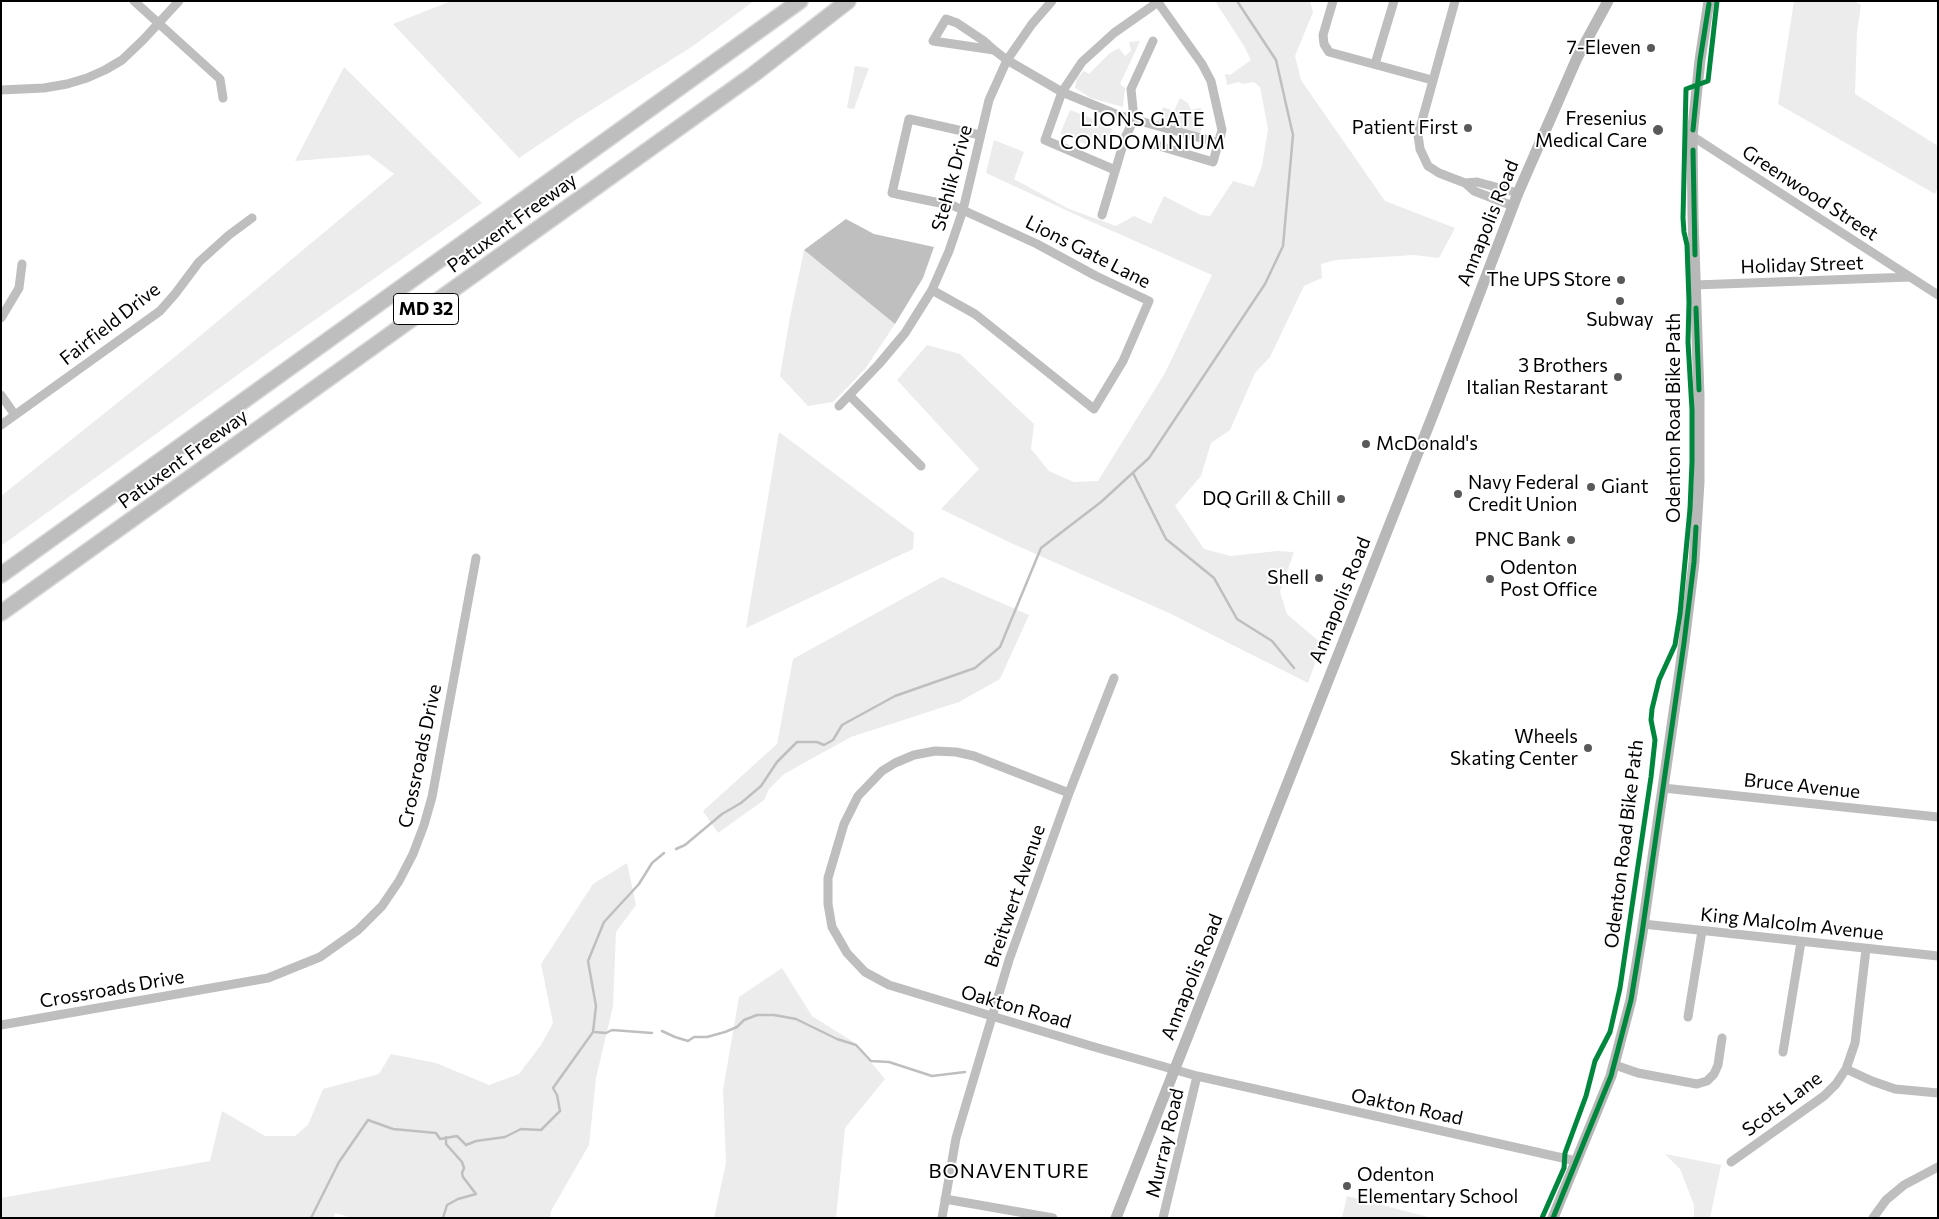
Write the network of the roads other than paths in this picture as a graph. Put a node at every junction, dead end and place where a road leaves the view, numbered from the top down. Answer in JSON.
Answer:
{"nodes":[{"id":1,"x":134,"y":1,"type":"edge"},
{"id":2,"x":179,"y":1,"type":"edge"},
{"id":3,"x":800,"y":1,"type":"edge"},
{"id":4,"x":848,"y":1,"type":"edge"},
{"id":5,"x":1052,"y":1,"type":"edge"},
{"id":6,"x":1333,"y":1,"type":"edge"},
{"id":7,"x":1394,"y":1,"type":"edge"},
{"id":8,"x":1455,"y":1,"type":"edge"},
{"id":9,"x":1608,"y":1,"type":"edge"},
{"id":10,"x":1704,"y":1,"type":"edge"},
{"id":11,"x":1709,"y":1,"type":"edge"},
{"id":12,"x":1157,"y":2,"type":"edge"},
{"id":13,"x":158,"y":24,"type":"junction"},
{"id":14,"x":1154,"y":41,"type":"dead end"},
{"id":15,"x":1702,"y":48,"type":"junction"},
{"id":16,"x":994,"y":50,"type":"junction"},
{"id":17,"x":1007,"y":60,"type":"junction"},
{"id":18,"x":1375,"y":64,"type":"junction"},
{"id":19,"x":1432,"y":80,"type":"junction"},
{"id":20,"x":1,"y":90,"type":"edge"},
{"id":21,"x":1062,"y":92,"type":"junction"},
{"id":22,"x":223,"y":98,"type":"dead end"},
{"id":23,"x":1134,"y":119,"type":"junction"},
{"id":24,"x":980,"y":135,"type":"junction"},
{"id":25,"x":1692,"y":136,"type":"junction"},
{"id":26,"x":1219,"y":143,"type":"junction"},
{"id":27,"x":1156,"y":145,"type":"dead end"},
{"id":28,"x":1115,"y":170,"type":"junction"},
{"id":29,"x":1465,"y":183,"type":"junction"},
{"id":30,"x":1518,"y":193,"type":"junction"},
{"id":31,"x":1513,"y":206,"type":"junction"},
{"id":32,"x":964,"y":210,"type":"junction"},
{"id":33,"x":1102,"y":215,"type":"dead end"},
{"id":34,"x":252,"y":218,"type":"dead end"},
{"id":35,"x":22,"y":264,"type":"dead end"},
{"id":36,"x":1910,"y":277,"type":"junction"},
{"id":37,"x":1695,"y":285,"type":"junction"},
{"id":38,"x":932,"y":290,"type":"junction"},
{"id":39,"x":1938,"y":295,"type":"edge"},
{"id":40,"x":1,"y":318,"type":"edge"},
{"id":41,"x":1,"y":394,"type":"edge"},
{"id":42,"x":850,"y":396,"type":"junction"},
{"id":43,"x":839,"y":406,"type":"dead end"},
{"id":44,"x":15,"y":415,"type":"junction"},
{"id":45,"x":1,"y":425,"type":"edge"},
{"id":46,"x":921,"y":466,"type":"dead end"},
{"id":47,"x":476,"y":558,"type":"dead end"},
{"id":48,"x":1,"y":575,"type":"edge"},
{"id":49,"x":1,"y":613,"type":"edge"},
{"id":50,"x":1114,"y":678,"type":"dead end"},
{"id":51,"x":1663,"y":788,"type":"junction"},
{"id":52,"x":1069,"y":793,"type":"junction"},
{"id":53,"x":1938,"y":817,"type":"edge"},
{"id":54,"x":1643,"y":924,"type":"junction"},
{"id":55,"x":1702,"y":931,"type":"junction"},
{"id":56,"x":1801,"y":942,"type":"junction"},
{"id":57,"x":1866,"y":949,"type":"junction"},
{"id":58,"x":1938,"y":956,"type":"edge"},
{"id":59,"x":992,"y":1016,"type":"junction"},
{"id":60,"x":1688,"y":1017,"type":"dead end"},
{"id":61,"x":1,"y":1025,"type":"edge"},
{"id":62,"x":1722,"y":1038,"type":"dead end"},
{"id":63,"x":1783,"y":1052,"type":"dead end"},
{"id":64,"x":1615,"y":1065,"type":"junction"},
{"id":65,"x":1846,"y":1069,"type":"junction"},
{"id":66,"x":1174,"y":1070,"type":"junction"},
{"id":67,"x":1197,"y":1076,"type":"junction"},
{"id":68,"x":1938,"y":1093,"type":"edge"},
{"id":69,"x":1576,"y":1161,"type":"junction"},
{"id":70,"x":1731,"y":1162,"type":"dead end"},
{"id":71,"x":1938,"y":1167,"type":"edge"},
{"id":72,"x":945,"y":1199,"type":"junction"},
{"id":73,"x":942,"y":1218,"type":"edge"},
{"id":74,"x":1054,"y":1218,"type":"edge"},
{"id":75,"x":1116,"y":1218,"type":"edge"},
{"id":76,"x":1163,"y":1218,"type":"edge"},
{"id":77,"x":1553,"y":1218,"type":"edge"},
{"id":78,"x":1873,"y":1218,"type":"edge"}],
"edges":[{"from":1,"to":13,"type":"street"},
{"from":2,"to":13,"type":"street"},
{"from":3,"to":48,"type":"highway","name":"Patuxent Freeway","number":"MD 32"},
{"from":4,"to":49,"type":"highway","name":"Patuxent Freeway","number":"MD 32"},
{"from":5,"to":17,"type":"street","name":"Stehlik Drive"},
{"from":6,"to":18,"type":"street"},
{"from":7,"to":18,"type":"street"},
{"from":8,"to":19,"type":"street"},
{"from":9,"to":30,"type":"main road","name":"Annapolis Road"},
{"from":10,"to":15,"type":"main road"},
{"from":11,"to":15,"type":"main road"},
{"from":12,"to":21,"type":"street"},
{"from":12,"to":26,"type":"street"},
{"from":13,"to":20,"type":"street"},
{"from":13,"to":22,"type":"street"},
{"from":14,"to":23,"type":"street"},
{"from":15,"to":25,"type":"main road"},
{"from":16,"to":16,"type":"street"},
{"from":16,"to":17,"type":"street"},
{"from":17,"to":21,"type":"street"},
{"from":17,"to":24,"type":"street","name":"Stehlik Drive"},
{"from":18,"to":19,"type":"street"},
{"from":19,"to":29,"type":"street"},
{"from":21,"to":23,"type":"street"},
{"from":21,"to":28,"type":"street"},
{"from":23,"to":26,"type":"street"},
{"from":23,"to":28,"type":"street"},
{"from":24,"to":32,"type":"street","name":"Stehlik Drive"},
{"from":24,"to":32,"type":"street"},
{"from":25,"to":36,"type":"street","name":"Greenwood Street"},
{"from":25,"to":37,"type":"main road"},
{"from":26,"to":27,"type":"street"},
{"from":28,"to":33,"type":"street"},
{"from":29,"to":30,"type":"street"},
{"from":29,"to":31,"type":"street"},
{"from":30,"to":31,"type":"main road","name":"Annapolis Road"},
{"from":31,"to":66,"type":"main road","name":"Annapolis Road"},
{"from":32,"to":38,"type":"street","name":"Stehlik Drive"},
{"from":32,"to":38,"type":"street","name":"Lions Gate Lane"},
{"from":34,"to":44,"type":"street","name":"Fairfield Drive"},
{"from":35,"to":40,"type":"street"},
{"from":36,"to":37,"type":"street","name":"Holiday Street"},
{"from":36,"to":39,"type":"street","name":"Greenwood Street"},
{"from":37,"to":51,"type":"main road"},
{"from":38,"to":42,"type":"street","name":"Stehlik Drive"},
{"from":41,"to":44,"type":"street"},
{"from":42,"to":43,"type":"street","name":"Stehlik Drive"},
{"from":42,"to":46,"type":"street"},
{"from":44,"to":45,"type":"street","name":"Fairfield Drive"},
{"from":47,"to":61,"type":"street","name":"Crossroads Drive"},
{"from":50,"to":52,"type":"street","name":"Breitwert Avenue"},
{"from":51,"to":53,"type":"street","name":"Bruce Avenue"},
{"from":51,"to":54,"type":"main road"},
{"from":52,"to":59,"type":"street","name":"Breitwert Avenue"},
{"from":52,"to":59,"type":"street","name":"Oakton Road"},
{"from":54,"to":55,"type":"street","name":"King Malcolm Avenue"},
{"from":54,"to":64,"type":"main road"},
{"from":55,"to":56,"type":"street","name":"King Malcolm Avenue"},
{"from":55,"to":60,"type":"street"},
{"from":56,"to":57,"type":"street","name":"King Malcolm Avenue"},
{"from":56,"to":63,"type":"street"},
{"from":57,"to":58,"type":"street","name":"King Malcolm Avenue"},
{"from":57,"to":65,"type":"street","name":"Scots Lane"},
{"from":59,"to":66,"type":"street","name":"Oakton Road"},
{"from":59,"to":72,"type":"street","name":"Breitwert Avenue"},
{"from":62,"to":64,"type":"street"},
{"from":64,"to":69,"type":"main road"},
{"from":65,"to":68,"type":"street"},
{"from":65,"to":70,"type":"street","name":"Scots Lane"},
{"from":66,"to":67,"type":"street","name":"Oakton Road"},
{"from":66,"to":75,"type":"main road","name":"Annapolis Road"},
{"from":67,"to":69,"type":"street","name":"Oakton Road"},
{"from":67,"to":76,"type":"street","name":"Murray Road"},
{"from":69,"to":77,"type":"main road"},
{"from":71,"to":78,"type":"street"},
{"from":72,"to":73,"type":"street","name":"Breitwert Avenue"},
{"from":72,"to":74,"type":"street"}]}
